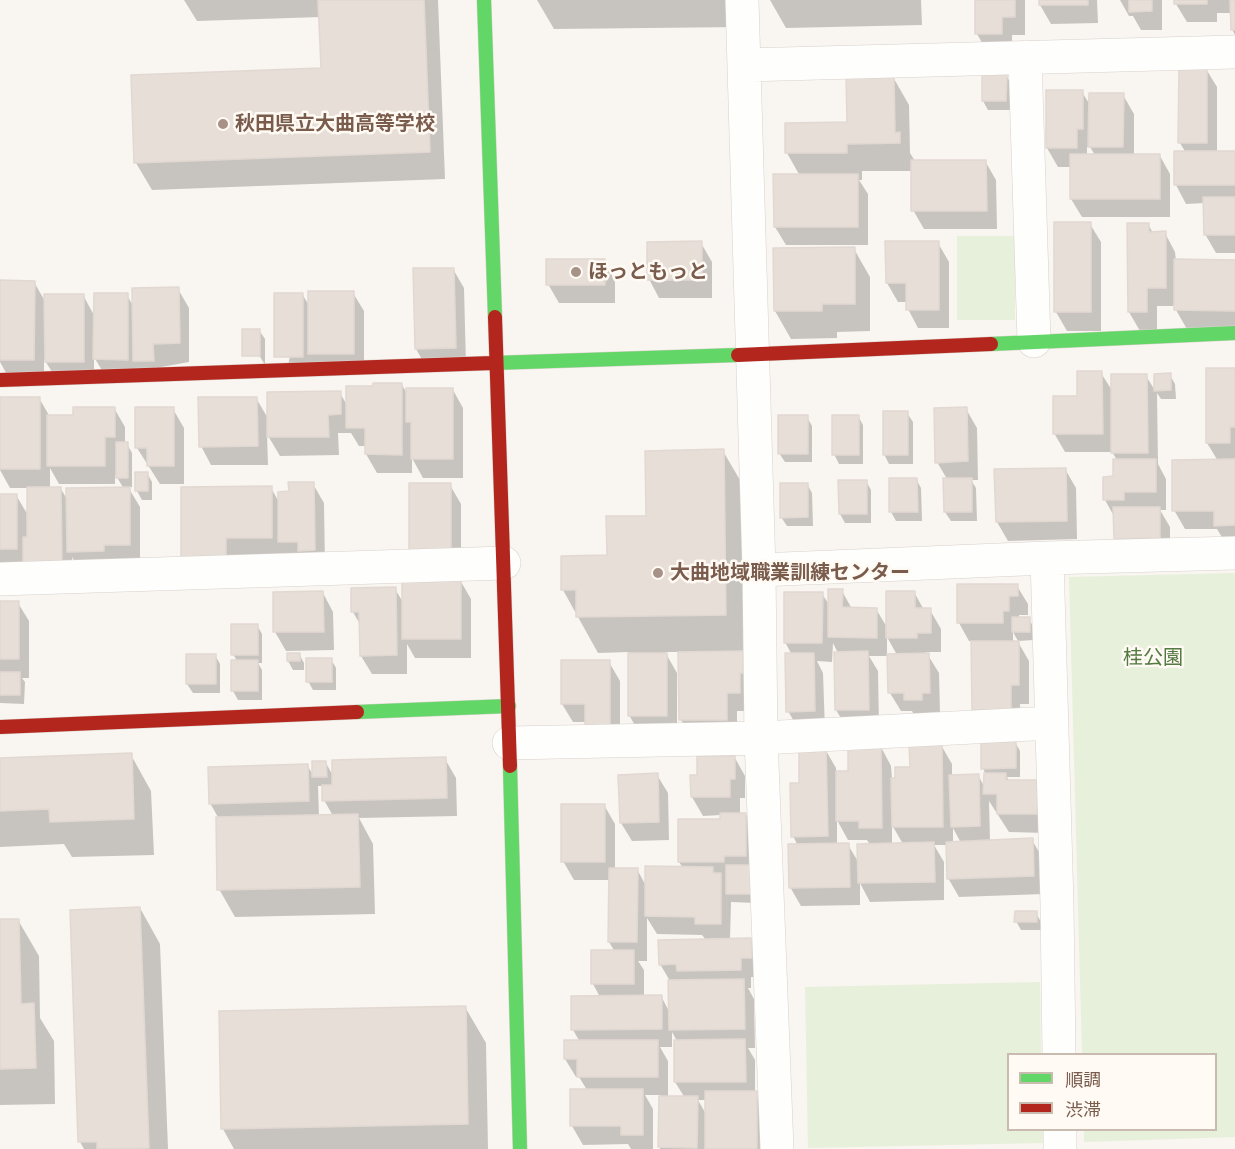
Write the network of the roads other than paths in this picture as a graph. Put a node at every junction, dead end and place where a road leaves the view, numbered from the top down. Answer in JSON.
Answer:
{"nodes":[{"id":1,"x":484,"y":0,"type":"edge"},
{"id":2,"x":742,"y":0,"type":"edge"},
{"id":3,"x":1235,"y":52,"type":"edge"},
{"id":4,"x":1025,"y":57,"type":"junction"},
{"id":5,"x":744,"y":65,"type":"junction"},
{"id":6,"x":1235,"y":333,"type":"edge"},
{"id":7,"x":1034,"y":341,"type":"junction"},
{"id":8,"x":754,"y":354,"type":"junction"},
{"id":9,"x":497,"y":362,"type":"junction"},
{"id":10,"x":0,"y":380,"type":"edge"},
{"id":11,"x":1235,"y":553,"type":"edge"},
{"id":12,"x":1047,"y":558,"type":"junction"},
{"id":13,"x":504,"y":563,"type":"junction"},
{"id":14,"x":759,"y":570,"type":"junction"},
{"id":15,"x":0,"y":579,"type":"edge"},
{"id":16,"x":509,"y":706,"type":"junction"},
{"id":17,"x":1051,"y":723,"type":"junction"},
{"id":18,"x":0,"y":728,"type":"edge"},
{"id":19,"x":761,"y":738,"type":"junction"},
{"id":20,"x":510,"y":743,"type":"junction"},
{"id":21,"x":1059,"y":1053,"type":"edge"},
{"id":22,"x":1060,"y":1131,"type":"edge"},
{"id":23,"x":520,"y":1149,"type":"edge"},
{"id":24,"x":777,"y":1149,"type":"edge"},
{"id":25,"x":1060,"y":1149,"type":"edge"}],
"edges":[{"from":1,"to":9,"type":"street"},
{"from":2,"to":5,"type":"street"},
{"from":3,"to":4,"type":"street"},
{"from":4,"to":5,"type":"street"},
{"from":4,"to":7,"type":"street"},
{"from":5,"to":8,"type":"street"},
{"from":6,"to":7,"type":"street"},
{"from":7,"to":8,"type":"street"},
{"from":8,"to":9,"type":"street"},
{"from":8,"to":14,"type":"street"},
{"from":9,"to":10,"type":"street"},
{"from":9,"to":13,"type":"street"},
{"from":11,"to":12,"type":"street"},
{"from":12,"to":14,"type":"street"},
{"from":12,"to":17,"type":"street"},
{"from":13,"to":15,"type":"street"},
{"from":13,"to":16,"type":"street"},
{"from":14,"to":19,"type":"street"},
{"from":16,"to":18,"type":"street"},
{"from":16,"to":20,"type":"street"},
{"from":17,"to":19,"type":"street"},
{"from":17,"to":21,"type":"street"},
{"from":19,"to":20,"type":"street"},
{"from":19,"to":24,"type":"street"},
{"from":20,"to":23,"type":"street"},
{"from":22,"to":25,"type":"street"}]}
